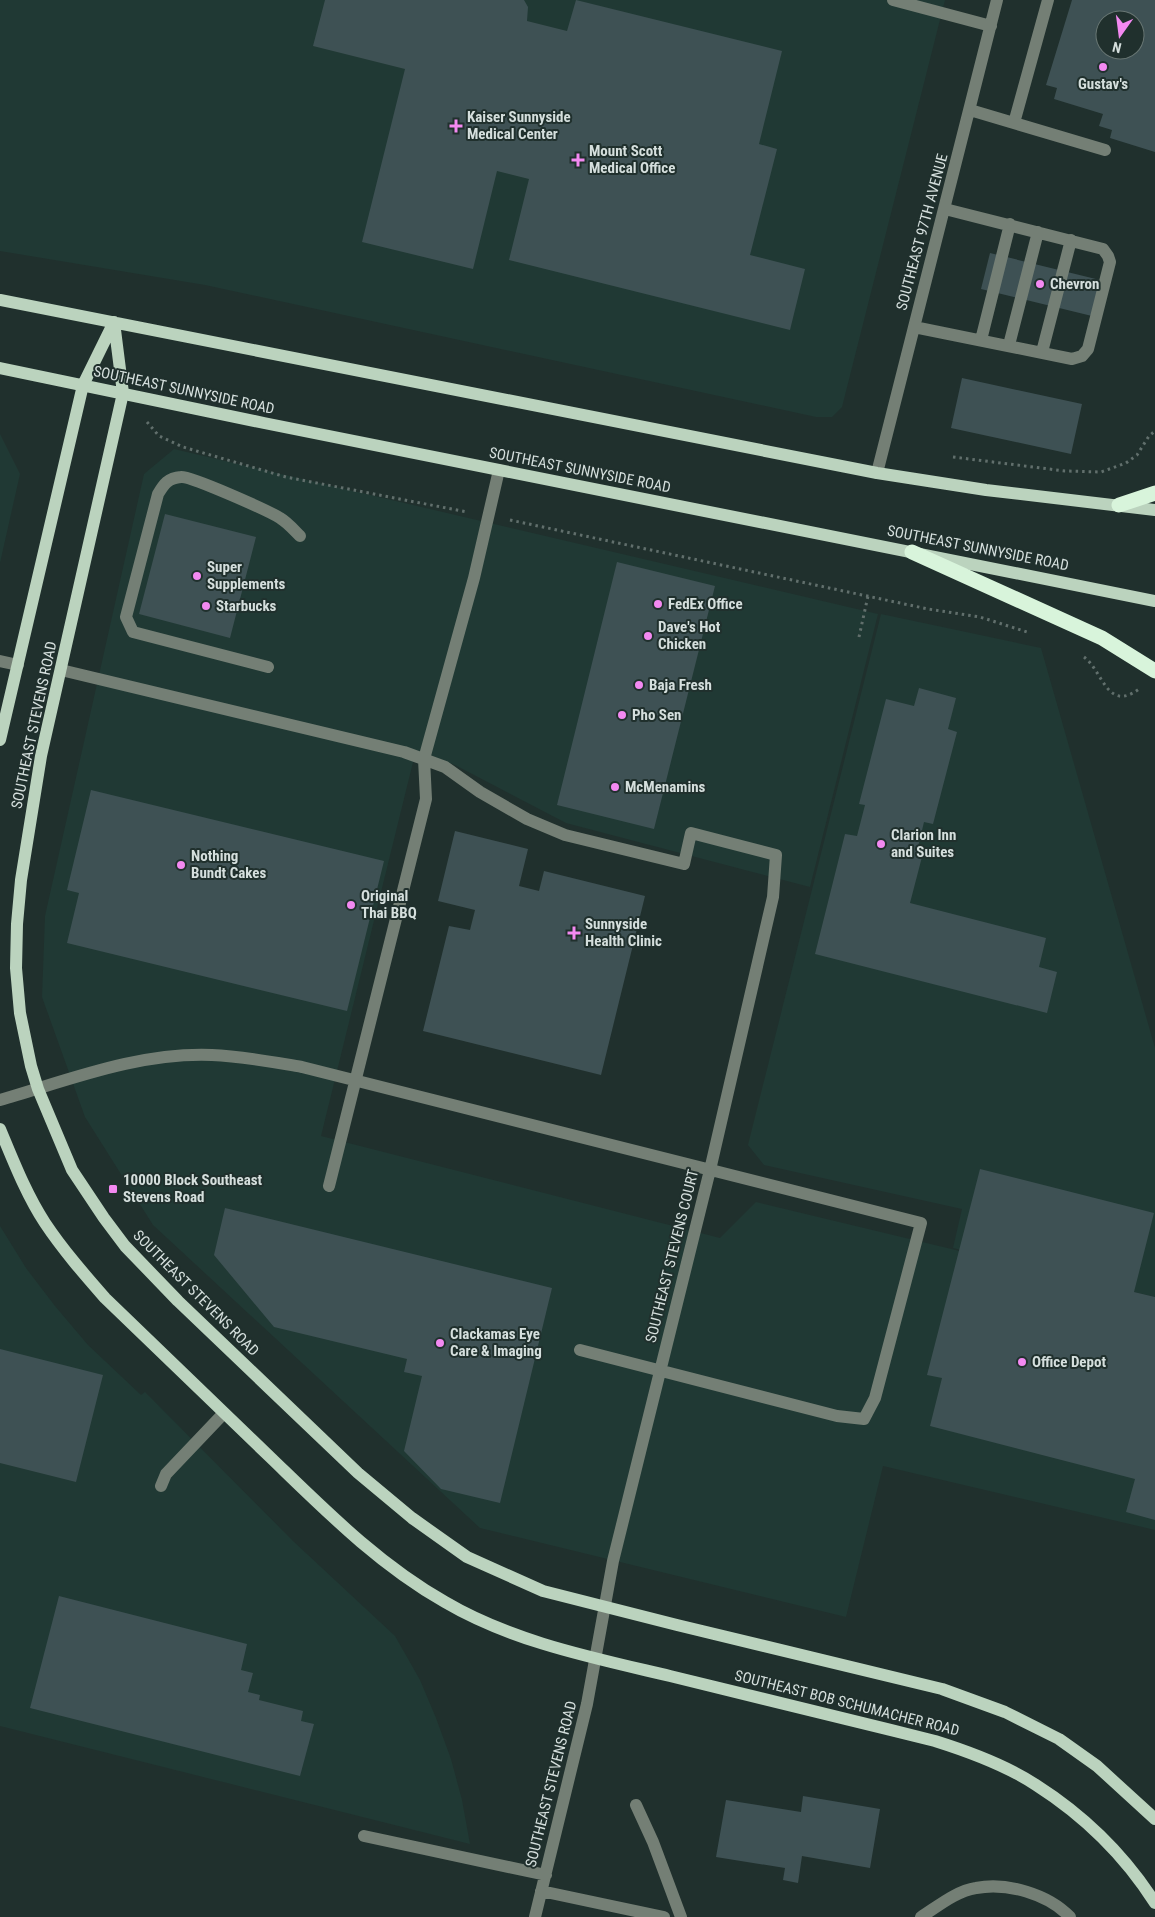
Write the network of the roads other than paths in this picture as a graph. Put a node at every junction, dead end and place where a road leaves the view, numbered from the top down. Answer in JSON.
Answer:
{"nodes":[{"id":1,"x":893,"y":0,"type":"edge"},
{"id":2,"x":997,"y":0,"type":"edge"},
{"id":3,"x":1048,"y":0,"type":"edge"},
{"id":4,"x":990,"y":26,"type":"junction"},
{"id":5,"x":970,"y":110,"type":"junction"},
{"id":6,"x":1014,"y":123,"type":"junction"},
{"id":7,"x":1105,"y":150,"type":"dead end"},
{"id":8,"x":945,"y":209,"type":"junction"},
{"id":9,"x":1010,"y":224,"type":"junction"},
{"id":10,"x":1038,"y":232,"type":"junction"},
{"id":11,"x":1070,"y":240,"type":"junction"},
{"id":12,"x":0,"y":300,"type":"edge"},
{"id":13,"x":114,"y":322,"type":"junction"},
{"id":14,"x":914,"y":327,"type":"junction"},
{"id":15,"x":981,"y":340,"type":"junction"},
{"id":16,"x":1009,"y":345,"type":"junction"},
{"id":17,"x":1042,"y":352,"type":"junction"},
{"id":18,"x":0,"y":368,"type":"edge"},
{"id":19,"x":83,"y":385,"type":"junction"},
{"id":20,"x":123,"y":393,"type":"junction"},
{"id":21,"x":499,"y":470,"type":"junction"},
{"id":22,"x":877,"y":472,"type":"junction"},
{"id":23,"x":1155,"y":493,"type":"edge"},
{"id":24,"x":1119,"y":505,"type":"junction"},
{"id":25,"x":1155,"y":510,"type":"edge"},
{"id":26,"x":300,"y":536,"type":"dead end"},
{"id":27,"x":912,"y":552,"type":"junction"},
{"id":28,"x":1155,"y":600,"type":"edge"},
{"id":29,"x":0,"y":661,"type":"edge"},
{"id":30,"x":18,"y":665,"type":"junction"},
{"id":31,"x":268,"y":667,"type":"dead end"},
{"id":32,"x":61,"y":670,"type":"junction"},
{"id":33,"x":1155,"y":671,"type":"edge"},
{"id":34,"x":0,"y":740,"type":"edge"},
{"id":35,"x":424,"y":760,"type":"junction"},
{"id":36,"x":356,"y":1080,"type":"junction"},
{"id":37,"x":38,"y":1089,"type":"junction"},
{"id":38,"x":0,"y":1100,"type":"edge"},
{"id":39,"x":0,"y":1129,"type":"edge"},
{"id":40,"x":710,"y":1170,"type":"junction"},
{"id":41,"x":329,"y":1186,"type":"dead end"},
{"id":42,"x":580,"y":1350,"type":"dead end"},
{"id":43,"x":660,"y":1370,"type":"junction"},
{"id":44,"x":224,"y":1412,"type":"junction"},
{"id":45,"x":161,"y":1486,"type":"dead end"},
{"id":46,"x":605,"y":1606,"type":"junction"},
{"id":47,"x":596,"y":1658,"type":"junction"},
{"id":48,"x":636,"y":1805,"type":"dead end"},
{"id":49,"x":1155,"y":1819,"type":"edge"},
{"id":50,"x":364,"y":1836,"type":"dead end"},
{"id":51,"x":546,"y":1875,"type":"junction"},
{"id":52,"x":542,"y":1891,"type":"junction"},
{"id":53,"x":1155,"y":1903,"type":"edge"},
{"id":54,"x":535,"y":1917,"type":"edge"},
{"id":55,"x":664,"y":1917,"type":"edge"},
{"id":56,"x":681,"y":1917,"type":"edge"},
{"id":57,"x":921,"y":1917,"type":"edge"},
{"id":58,"x":1070,"y":1917,"type":"edge"}],
"edges":[{"from":1,"to":4,"type":"street"},
{"from":2,"to":4,"type":"street","name":"SOUTHEAST 97TH AVENUE"},
{"from":3,"to":6,"type":"street"},
{"from":4,"to":5,"type":"street","name":"SOUTHEAST 97TH AVENUE"},
{"from":5,"to":6,"type":"street"},
{"from":5,"to":8,"type":"street","name":"SOUTHEAST 97TH AVENUE"},
{"from":6,"to":7,"type":"street"},
{"from":8,"to":9,"type":"street"},
{"from":8,"to":14,"type":"street","name":"SOUTHEAST 97TH AVENUE"},
{"from":9,"to":10,"type":"street"},
{"from":9,"to":15,"type":"street"},
{"from":10,"to":11,"type":"street"},
{"from":10,"to":16,"type":"street"},
{"from":11,"to":17,"type":"street"},
{"from":11,"to":17,"type":"street"},
{"from":12,"to":13,"type":"main road"},
{"from":13,"to":19,"type":"main road","name":"SOUTHEAST STEVENS ROAD"},
{"from":13,"to":20,"type":"main road","name":"SOUTHEAST STEVENS ROAD"},
{"from":13,"to":22,"type":"main road"},
{"from":14,"to":15,"type":"street"},
{"from":14,"to":22,"type":"street","name":"SOUTHEAST 97TH AVENUE"},
{"from":15,"to":16,"type":"street"},
{"from":16,"to":17,"type":"street"},
{"from":18,"to":19,"type":"main road","name":"SOUTHEAST SUNNYSIDE ROAD"},
{"from":19,"to":20,"type":"main road","name":"SOUTHEAST SUNNYSIDE ROAD"},
{"from":19,"to":30,"type":"main road","name":"SOUTHEAST STEVENS ROAD"},
{"from":20,"to":21,"type":"main road","name":"SOUTHEAST SUNNYSIDE ROAD"},
{"from":20,"to":32,"type":"main road","name":"SOUTHEAST STEVENS ROAD"},
{"from":21,"to":27,"type":"main road","name":"SOUTHEAST SUNNYSIDE ROAD"},
{"from":21,"to":35,"type":"street"},
{"from":22,"to":24,"type":"main road"},
{"from":23,"to":24,"type":"highway"},
{"from":24,"to":25,"type":"main road"},
{"from":26,"to":31,"type":"street"},
{"from":27,"to":28,"type":"main road","name":"SOUTHEAST SUNNYSIDE ROAD"},
{"from":27,"to":33,"type":"highway"},
{"from":29,"to":30,"type":"street"},
{"from":30,"to":34,"type":"main road","name":"SOUTHEAST STEVENS ROAD"},
{"from":32,"to":35,"type":"street"},
{"from":32,"to":37,"type":"main road","name":"SOUTHEAST STEVENS ROAD"},
{"from":35,"to":36,"type":"street"},
{"from":35,"to":40,"type":"street","name":"SOUTHEAST STEVENS COURT"},
{"from":36,"to":37,"type":"street"},
{"from":36,"to":40,"type":"street"},
{"from":36,"to":41,"type":"street"},
{"from":37,"to":38,"type":"street"},
{"from":37,"to":46,"type":"main road","name":"SOUTHEAST STEVENS ROAD"},
{"from":39,"to":44,"type":"main road"},
{"from":40,"to":43,"type":"street","name":"SOUTHEAST STEVENS COURT"},
{"from":40,"to":43,"type":"street"},
{"from":42,"to":43,"type":"street"},
{"from":43,"to":46,"type":"street","name":"SOUTHEAST STEVENS COURT"},
{"from":44,"to":45,"type":"street"},
{"from":44,"to":47,"type":"main road"},
{"from":46,"to":47,"type":"street","name":"SOUTHEAST STEVENS ROAD"},
{"from":46,"to":49,"type":"main road"},
{"from":47,"to":51,"type":"street","name":"SOUTHEAST STEVENS ROAD"},
{"from":47,"to":53,"type":"main road","name":"SOUTHEAST BOB SCHUMACHER ROAD"},
{"from":48,"to":56,"type":"street"},
{"from":50,"to":51,"type":"street"},
{"from":51,"to":52,"type":"street","name":"SOUTHEAST STEVENS ROAD"},
{"from":52,"to":54,"type":"street","name":"SOUTHEAST STEVENS ROAD"},
{"from":52,"to":55,"type":"street"},
{"from":57,"to":58,"type":"street"}]}
